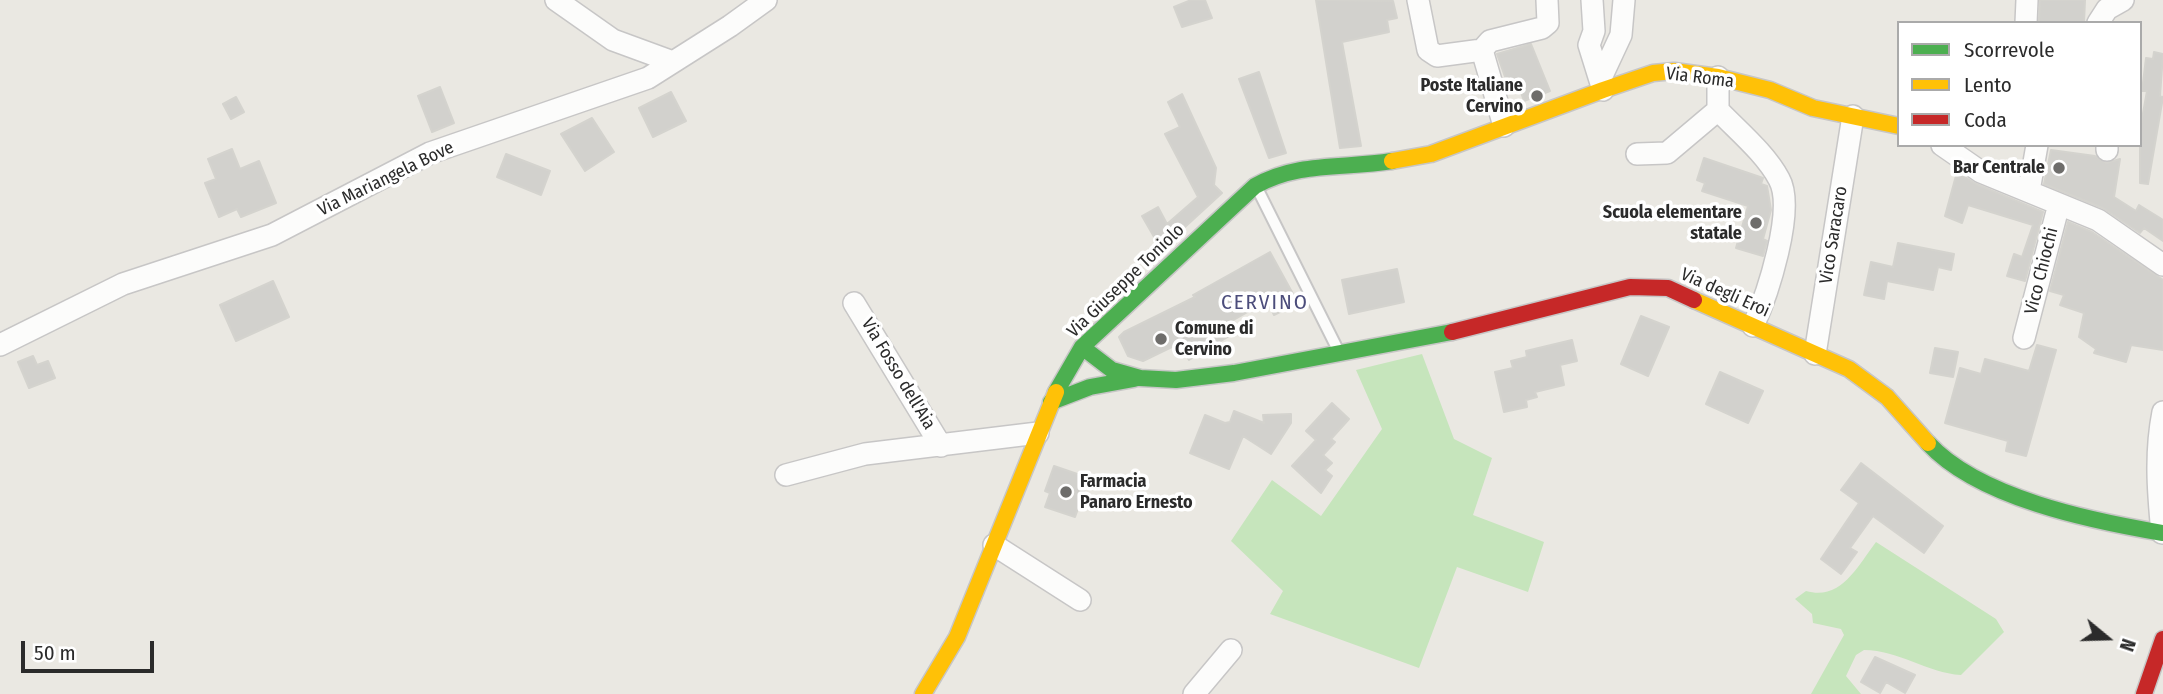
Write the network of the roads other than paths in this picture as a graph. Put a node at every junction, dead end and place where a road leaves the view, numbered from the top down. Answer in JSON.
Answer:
{"nodes":[{"id":1,"x":556,"y":0,"type":"edge"},
{"id":2,"x":766,"y":0,"type":"edge"},
{"id":3,"x":1418,"y":0,"type":"edge"},
{"id":4,"x":1547,"y":0,"type":"edge"},
{"id":5,"x":1592,"y":0,"type":"edge"},
{"id":6,"x":1623,"y":0,"type":"edge"},
{"id":7,"x":2027,"y":0,"type":"edge"},
{"id":8,"x":2026,"y":21,"type":"edge"},
{"id":9,"x":1482,"y":50,"type":"junction"},
{"id":10,"x":673,"y":62,"type":"junction"},
{"id":11,"x":1718,"y":77,"type":"junction"},
{"id":12,"x":1602,"y":85,"type":"junction"},
{"id":13,"x":1718,"y":110,"type":"junction"},
{"id":14,"x":1853,"y":117,"type":"junction"},
{"id":15,"x":1504,"y":126,"type":"junction"},
{"id":16,"x":1897,"y":126,"type":"edge"},
{"id":17,"x":1945,"y":147,"type":"edge"},
{"id":18,"x":2037,"y":147,"type":"edge"},
{"id":19,"x":1637,"y":154,"type":"dead end"},
{"id":20,"x":1255,"y":186,"type":"junction"},
{"id":21,"x":2029,"y":191,"type":"junction"},
{"id":22,"x":2059,"y":204,"type":"junction"},
{"id":23,"x":2163,"y":265,"type":"edge"},
{"id":24,"x":854,"y":303,"type":"dead end"},
{"id":25,"x":1753,"y":326,"type":"junction"},
{"id":26,"x":2024,"y":338,"type":"dead end"},
{"id":27,"x":0,"y":345,"type":"edge"},
{"id":28,"x":1082,"y":347,"type":"junction"},
{"id":29,"x":1815,"y":354,"type":"junction"},
{"id":30,"x":1340,"y":355,"type":"junction"},
{"id":31,"x":1140,"y":378,"type":"junction"},
{"id":32,"x":1051,"y":402,"type":"junction"},
{"id":33,"x":2163,"y":412,"type":"edge"},
{"id":34,"x":1038,"y":433,"type":"junction"},
{"id":35,"x":2160,"y":441,"type":"edge"},
{"id":36,"x":941,"y":446,"type":"junction"},
{"id":37,"x":786,"y":475,"type":"dead end"},
{"id":38,"x":2163,"y":533,"type":"edge"},
{"id":39,"x":993,"y":545,"type":"junction"},
{"id":40,"x":1080,"y":600,"type":"dead end"},
{"id":41,"x":2163,"y":639,"type":"edge"},
{"id":42,"x":1231,"y":650,"type":"dead end"},
{"id":43,"x":923,"y":694,"type":"edge"},
{"id":44,"x":1194,"y":694,"type":"edge"},
{"id":45,"x":2144,"y":694,"type":"edge"}],
"edges":[{"from":1,"to":10,"type":"street"},
{"from":2,"to":10,"type":"street","name":"Via Mariangela Bove"},
{"from":3,"to":9,"type":"street"},
{"from":4,"to":9,"type":"street"},
{"from":5,"to":12,"type":"street"},
{"from":6,"to":12,"type":"street"},
{"from":7,"to":8,"type":"street"},
{"from":9,"to":15,"type":"street"},
{"from":10,"to":27,"type":"street","name":"Via Mariangela Bove"},
{"from":11,"to":12,"type":"street","name":"Via Roma"},
{"from":11,"to":13,"type":"street"},
{"from":11,"to":14,"type":"street","name":"Via Roma"},
{"from":12,"to":15,"type":"street","name":"Via Roma"},
{"from":13,"to":19,"type":"street"},
{"from":13,"to":25,"type":"street"},
{"from":14,"to":16,"type":"street","name":"Via Roma"},
{"from":14,"to":29,"type":"street","name":"Vico Saracaro"},
{"from":15,"to":20,"type":"street","name":"Via Giuseppe Toniolo"},
{"from":17,"to":21,"type":"street"},
{"from":18,"to":21,"type":"street"},
{"from":20,"to":28,"type":"street","name":"Via Giuseppe Toniolo"},
{"from":20,"to":30,"type":"lane"},
{"from":21,"to":22,"type":"street"},
{"from":22,"to":23,"type":"street"},
{"from":22,"to":26,"type":"street","name":"Vico Chiochi"},
{"from":24,"to":36,"type":"street","name":"Via Fosso dell'Aia"},
{"from":25,"to":29,"type":"street","name":"Via degli Eroi"},
{"from":25,"to":30,"type":"street","name":"Via degli Eroi"},
{"from":28,"to":31,"type":"street","name":"Via degli Eroi"},
{"from":28,"to":32,"type":"street","name":"Via Giuseppe Toniolo"},
{"from":29,"to":38,"type":"street","name":"Via degli Eroi"},
{"from":30,"to":31,"type":"street","name":"Via degli Eroi"},
{"from":31,"to":32,"type":"street","name":"Via degli Eroi"},
{"from":32,"to":34,"type":"street","name":"Via Giuseppe Toniolo"},
{"from":33,"to":35,"type":"street"},
{"from":34,"to":36,"type":"street","name":"Via Fosso dell'Aia"},
{"from":34,"to":39,"type":"street","name":"Via Giuseppe Toniolo"},
{"from":35,"to":38,"type":"street"},
{"from":36,"to":37,"type":"street","name":"Via Fosso dell'Aia"},
{"from":39,"to":40,"type":"street"},
{"from":39,"to":43,"type":"street","name":"Via Giuseppe Toniolo"},
{"from":41,"to":45,"type":"street"},
{"from":42,"to":44,"type":"street"}]}
